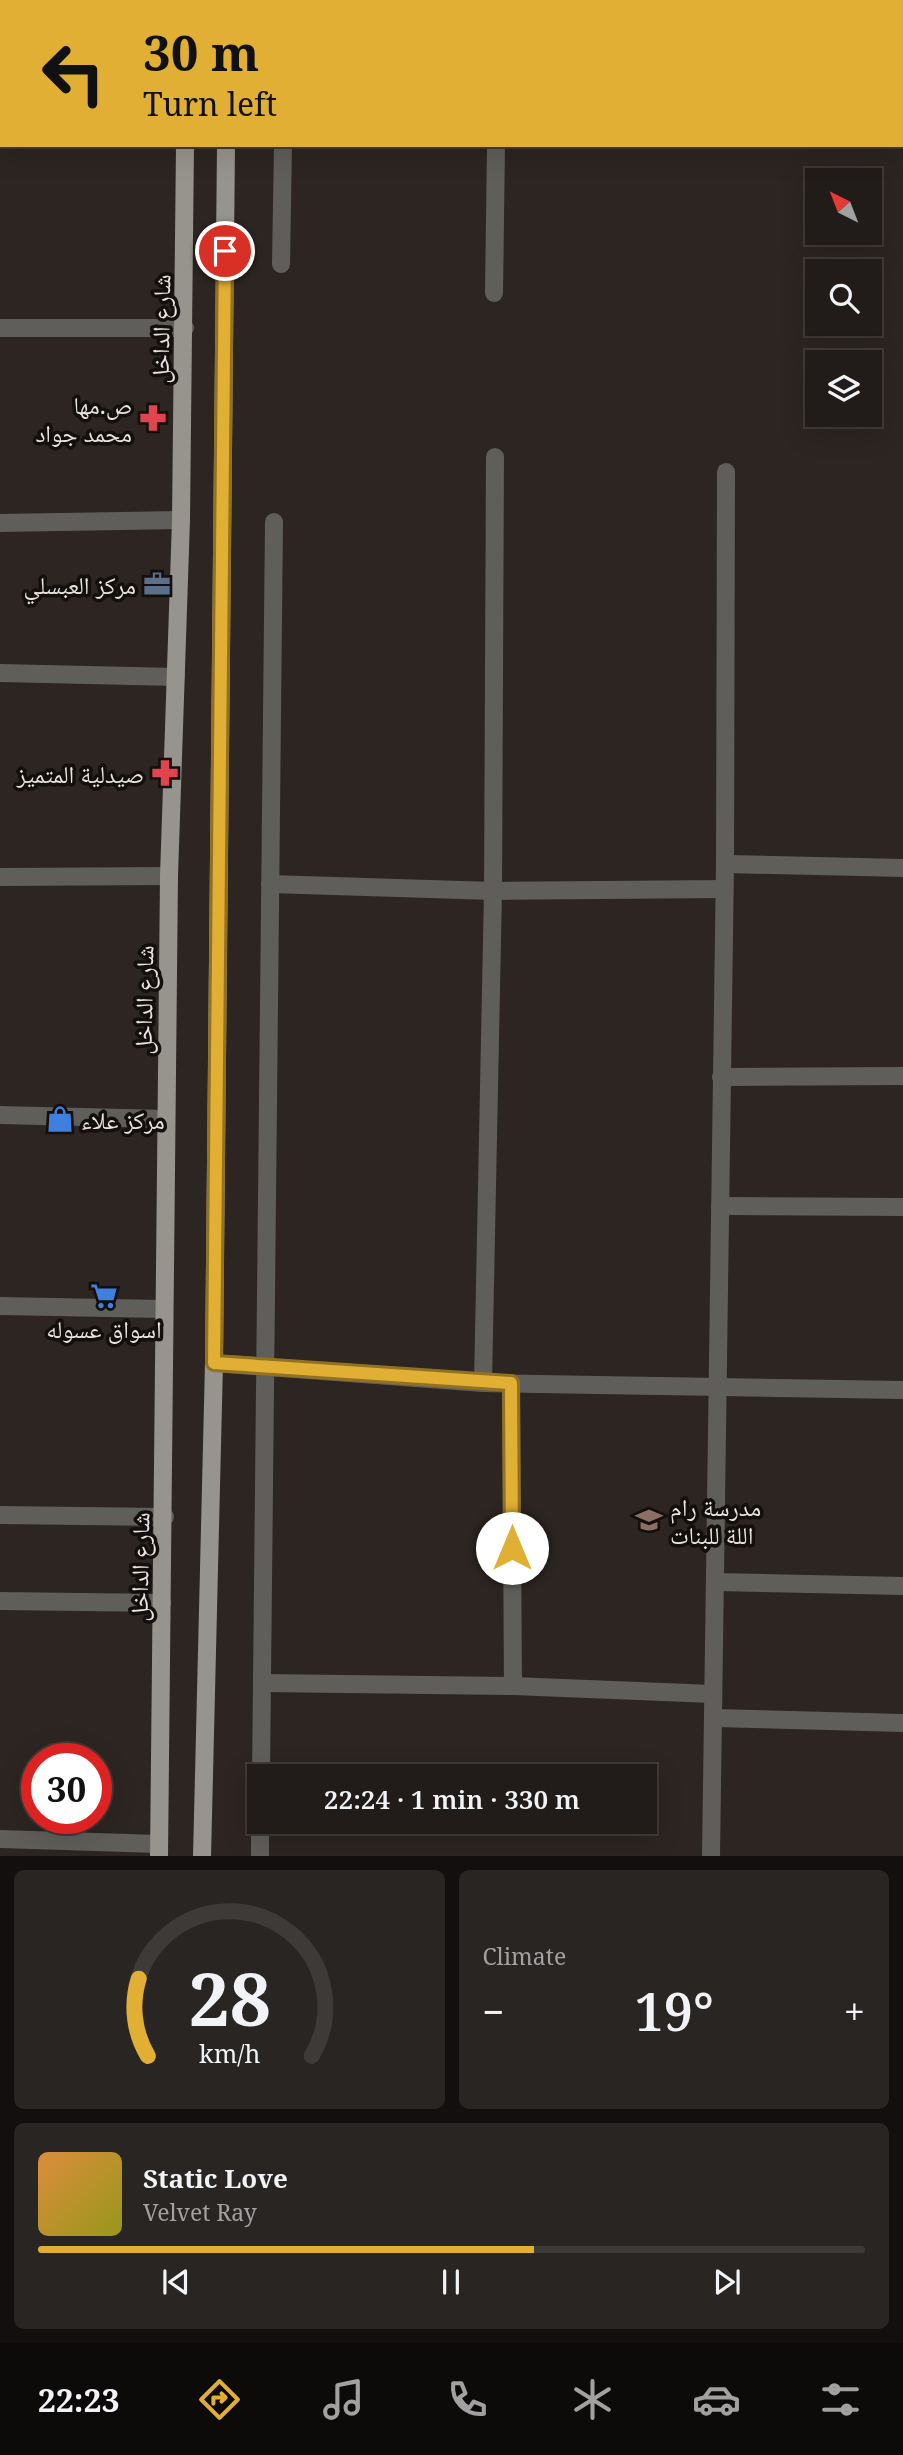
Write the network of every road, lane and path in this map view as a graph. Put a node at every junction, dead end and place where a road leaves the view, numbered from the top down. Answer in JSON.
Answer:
{"nodes":[{"id":1,"x":185,"y":147,"type":"edge"},
{"id":2,"x":226,"y":147,"type":"edge"},
{"id":3,"x":283,"y":147,"type":"edge"},
{"id":4,"x":496,"y":147,"type":"edge"},
{"id":5,"x":281,"y":264,"type":"dead end"},
{"id":6,"x":494,"y":293,"type":"dead end"},
{"id":7,"x":0,"y":328,"type":"edge"},
{"id":8,"x":185,"y":328,"type":"junction"},
{"id":9,"x":495,"y":457,"type":"dead end"},
{"id":10,"x":726,"y":472,"type":"dead end"},
{"id":11,"x":181,"y":520,"type":"junction"},
{"id":12,"x":274,"y":522,"type":"dead end"},
{"id":13,"x":0,"y":523,"type":"edge"},
{"id":14,"x":0,"y":673,"type":"edge"},
{"id":15,"x":176,"y":677,"type":"junction"},
{"id":16,"x":725,"y":864,"type":"junction"},
{"id":17,"x":903,"y":868,"type":"edge"},
{"id":18,"x":169,"y":876,"type":"junction"},
{"id":19,"x":0,"y":877,"type":"edge"},
{"id":20,"x":270,"y":884,"type":"junction"},
{"id":21,"x":724,"y":889,"type":"junction"},
{"id":22,"x":494,"y":891,"type":"junction"},
{"id":23,"x":903,"y":1076,"type":"edge"},
{"id":24,"x":722,"y":1077,"type":"junction"},
{"id":25,"x":0,"y":1115,"type":"edge"},
{"id":26,"x":166,"y":1119,"type":"junction"},
{"id":27,"x":720,"y":1206,"type":"junction"},
{"id":28,"x":903,"y":1207,"type":"edge"},
{"id":29,"x":0,"y":1306,"type":"edge"},
{"id":30,"x":163,"y":1309,"type":"junction"},
{"id":31,"x":214,"y":1363,"type":"junction"},
{"id":32,"x":265,"y":1368,"type":"junction"},
{"id":33,"x":483,"y":1383,"type":"junction"},
{"id":34,"x":511,"y":1383,"type":"junction"},
{"id":35,"x":717,"y":1387,"type":"junction"},
{"id":36,"x":903,"y":1390,"type":"edge"},
{"id":37,"x":0,"y":1515,"type":"edge"},
{"id":38,"x":164,"y":1517,"type":"junction"},
{"id":39,"x":715,"y":1583,"type":"junction"},
{"id":40,"x":903,"y":1586,"type":"edge"},
{"id":41,"x":0,"y":1601,"type":"edge"},
{"id":42,"x":162,"y":1603,"type":"junction"},
{"id":43,"x":262,"y":1684,"type":"junction"},
{"id":44,"x":513,"y":1686,"type":"junction"},
{"id":45,"x":713,"y":1694,"type":"junction"},
{"id":46,"x":713,"y":1718,"type":"junction"},
{"id":47,"x":903,"y":1723,"type":"edge"},
{"id":48,"x":261,"y":1764,"type":"edge"},
{"id":49,"x":260,"y":1834,"type":"edge"},
{"id":50,"x":0,"y":1839,"type":"edge"},
{"id":51,"x":159,"y":1850,"type":"edge"},
{"id":52,"x":202,"y":1856,"type":"edge"},
{"id":53,"x":260,"y":1856,"type":"edge"},
{"id":54,"x":711,"y":1856,"type":"edge"}],
"edges":[{"from":1,"to":8,"type":"main road","name":"شارع الداخل"},
{"from":2,"to":31,"type":"main road"},
{"from":3,"to":5,"type":"street"},
{"from":4,"to":6,"type":"street"},
{"from":7,"to":8,"type":"street"},
{"from":8,"to":11,"type":"main road","name":"شارع الداخل"},
{"from":9,"to":22,"type":"street"},
{"from":10,"to":16,"type":"street"},
{"from":11,"to":13,"type":"street"},
{"from":11,"to":15,"type":"main road","name":"شارع الداخل"},
{"from":12,"to":20,"type":"street"},
{"from":14,"to":15,"type":"street"},
{"from":15,"to":18,"type":"main road","name":"شارع الداخل"},
{"from":16,"to":17,"type":"street"},
{"from":16,"to":21,"type":"street"},
{"from":18,"to":19,"type":"street"},
{"from":18,"to":26,"type":"main road","name":"شارع الداخل"},
{"from":20,"to":22,"type":"street"},
{"from":20,"to":32,"type":"street"},
{"from":21,"to":22,"type":"street"},
{"from":21,"to":24,"type":"street"},
{"from":22,"to":33,"type":"street"},
{"from":23,"to":24,"type":"street"},
{"from":24,"to":27,"type":"street"},
{"from":25,"to":26,"type":"street"},
{"from":26,"to":30,"type":"main road","name":"شارع الداخل"},
{"from":27,"to":28,"type":"street"},
{"from":27,"to":35,"type":"street"},
{"from":29,"to":30,"type":"street"},
{"from":30,"to":38,"type":"main road","name":"شارع الداخل"},
{"from":31,"to":32,"type":"street"},
{"from":31,"to":52,"type":"main road"},
{"from":32,"to":33,"type":"street"},
{"from":32,"to":43,"type":"street"},
{"from":33,"to":34,"type":"street"},
{"from":34,"to":35,"type":"street"},
{"from":34,"to":44,"type":"street"},
{"from":35,"to":36,"type":"street"},
{"from":35,"to":39,"type":"street"},
{"from":37,"to":38,"type":"street"},
{"from":38,"to":42,"type":"main road","name":"شارع الداخل"},
{"from":39,"to":40,"type":"street"},
{"from":39,"to":45,"type":"street"},
{"from":41,"to":42,"type":"street"},
{"from":42,"to":51,"type":"main road","name":"شارع الداخل"},
{"from":43,"to":44,"type":"street"},
{"from":43,"to":48,"type":"street"},
{"from":44,"to":45,"type":"street"},
{"from":45,"to":46,"type":"street"},
{"from":46,"to":47,"type":"street"},
{"from":46,"to":54,"type":"street"},
{"from":49,"to":53,"type":"street"},
{"from":50,"to":51,"type":"street"}]}
